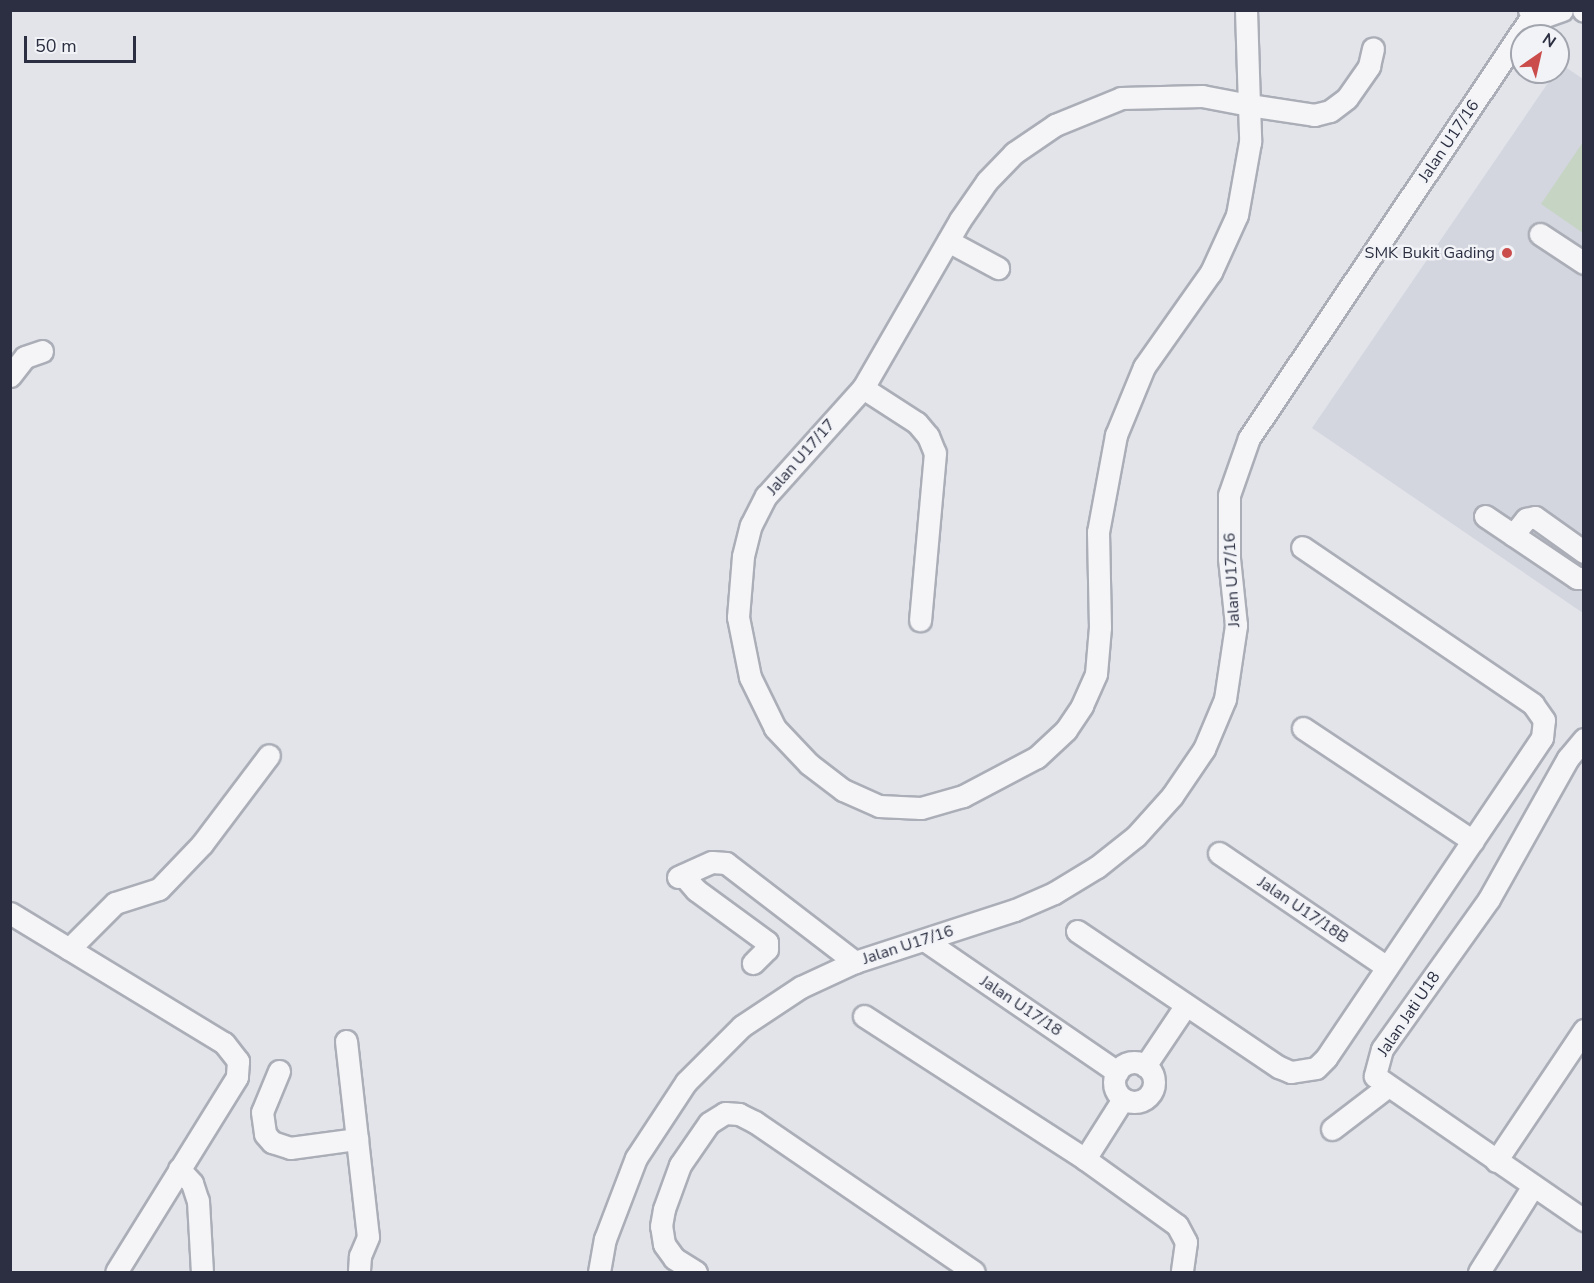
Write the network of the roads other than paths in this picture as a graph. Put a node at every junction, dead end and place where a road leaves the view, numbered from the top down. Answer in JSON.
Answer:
{"nodes":[{"id":1,"x":1246,"y":10,"type":"edge"},
{"id":2,"x":1562,"y":10,"type":"edge"},
{"id":3,"x":1531,"y":12,"type":"edge"},
{"id":4,"x":1373,"y":48,"type":"dead end"},
{"id":5,"x":1249,"y":105,"type":"junction"},
{"id":6,"x":1540,"y":234,"type":"dead end"},
{"id":7,"x":948,"y":241,"type":"junction"},
{"id":8,"x":1584,"y":263,"type":"edge"},
{"id":9,"x":998,"y":268,"type":"dead end"},
{"id":10,"x":42,"y":351,"type":"dead end"},
{"id":11,"x":10,"y":376,"type":"edge"},
{"id":12,"x":863,"y":388,"type":"junction"},
{"id":13,"x":1485,"y":516,"type":"dead end"},
{"id":14,"x":1513,"y":535,"type":"junction"},
{"id":15,"x":1302,"y":547,"type":"dead end"},
{"id":16,"x":1584,"y":552,"type":"edge"},
{"id":17,"x":1584,"y":578,"type":"edge"},
{"id":18,"x":920,"y":620,"type":"dead end"},
{"id":19,"x":1303,"y":728,"type":"dead end"},
{"id":20,"x":1584,"y":739,"type":"edge"},
{"id":21,"x":269,"y":755,"type":"dead end"},
{"id":22,"x":1473,"y":841,"type":"junction"},
{"id":23,"x":1219,"y":853,"type":"dead end"},
{"id":24,"x":10,"y":913,"type":"edge"},
{"id":25,"x":1077,"y":931,"type":"dead end"},
{"id":26,"x":926,"y":941,"type":"junction"},
{"id":27,"x":69,"y":949,"type":"junction"},
{"id":28,"x":753,"y":963,"type":"dead end"},
{"id":29,"x":855,"y":963,"type":"junction"},
{"id":30,"x":1387,"y":967,"type":"junction"},
{"id":31,"x":1186,"y":1005,"type":"junction"},
{"id":32,"x":864,"y":1016,"type":"dead end"},
{"id":33,"x":1584,"y":1030,"type":"edge"},
{"id":34,"x":346,"y":1041,"type":"dead end"},
{"id":35,"x":1145,"y":1066,"type":"junction"},
{"id":36,"x":279,"y":1071,"type":"dead end"},
{"id":37,"x":1117,"y":1072,"type":"junction"},
{"id":38,"x":1387,"y":1087,"type":"junction"},
{"id":39,"x":1123,"y":1099,"type":"junction"},
{"id":40,"x":1332,"y":1129,"type":"dead end"},
{"id":41,"x":357,"y":1139,"type":"junction"},
{"id":42,"x":1084,"y":1159,"type":"junction"},
{"id":43,"x":1496,"y":1161,"type":"junction"},
{"id":44,"x":179,"y":1169,"type":"junction"},
{"id":45,"x":1533,"y":1186,"type":"junction"},
{"id":46,"x":1584,"y":1220,"type":"edge"},
{"id":47,"x":116,"y":1272,"type":"edge"},
{"id":48,"x":202,"y":1272,"type":"edge"},
{"id":49,"x":359,"y":1272,"type":"edge"},
{"id":50,"x":599,"y":1272,"type":"edge"},
{"id":51,"x":696,"y":1272,"type":"edge"},
{"id":52,"x":974,"y":1272,"type":"edge"},
{"id":53,"x":1182,"y":1272,"type":"edge"},
{"id":54,"x":1479,"y":1272,"type":"edge"}],
"edges":[{"from":1,"to":5,"type":"street","name":"Jalan U17/17"},
{"from":2,"to":3,"type":"street"},
{"from":3,"to":26,"type":"street","name":"Jalan U17/16"},
{"from":4,"to":5,"type":"street"},
{"from":5,"to":7,"type":"street","name":"Jalan U17/17"},
{"from":5,"to":12,"type":"street","name":"Jalan U17/17"},
{"from":6,"to":8,"type":"street"},
{"from":7,"to":9,"type":"street"},
{"from":7,"to":12,"type":"street","name":"Jalan U17/17"},
{"from":10,"to":11,"type":"street"},
{"from":12,"to":18,"type":"street"},
{"from":13,"to":14,"type":"street"},
{"from":14,"to":16,"type":"street"},
{"from":14,"to":17,"type":"street"},
{"from":15,"to":22,"type":"street"},
{"from":19,"to":22,"type":"street"},
{"from":20,"to":38,"type":"street","name":"Jalan Jati U18"},
{"from":21,"to":27,"type":"street"},
{"from":22,"to":30,"type":"street"},
{"from":23,"to":30,"type":"street","name":"Jalan U17/18B"},
{"from":24,"to":27,"type":"street"},
{"from":25,"to":31,"type":"street"},
{"from":26,"to":29,"type":"street","name":"Jalan U17/16"},
{"from":26,"to":37,"type":"street","name":"Jalan U17/18"},
{"from":27,"to":44,"type":"street"},
{"from":28,"to":29,"type":"street"},
{"from":29,"to":50,"type":"street","name":"Jalan U17/16"},
{"from":30,"to":31,"type":"street"},
{"from":31,"to":35,"type":"street"},
{"from":32,"to":42,"type":"street"},
{"from":33,"to":43,"type":"street"},
{"from":34,"to":41,"type":"street"},
{"from":35,"to":37,"type":"street"},
{"from":35,"to":39,"type":"street"},
{"from":36,"to":41,"type":"street"},
{"from":37,"to":39,"type":"street"},
{"from":38,"to":40,"type":"street"},
{"from":38,"to":43,"type":"street"},
{"from":39,"to":42,"type":"street"},
{"from":41,"to":49,"type":"street"},
{"from":42,"to":53,"type":"street"},
{"from":43,"to":45,"type":"street"},
{"from":44,"to":47,"type":"street"},
{"from":44,"to":48,"type":"street"},
{"from":45,"to":46,"type":"street"},
{"from":45,"to":54,"type":"street"},
{"from":51,"to":52,"type":"street"}]}
